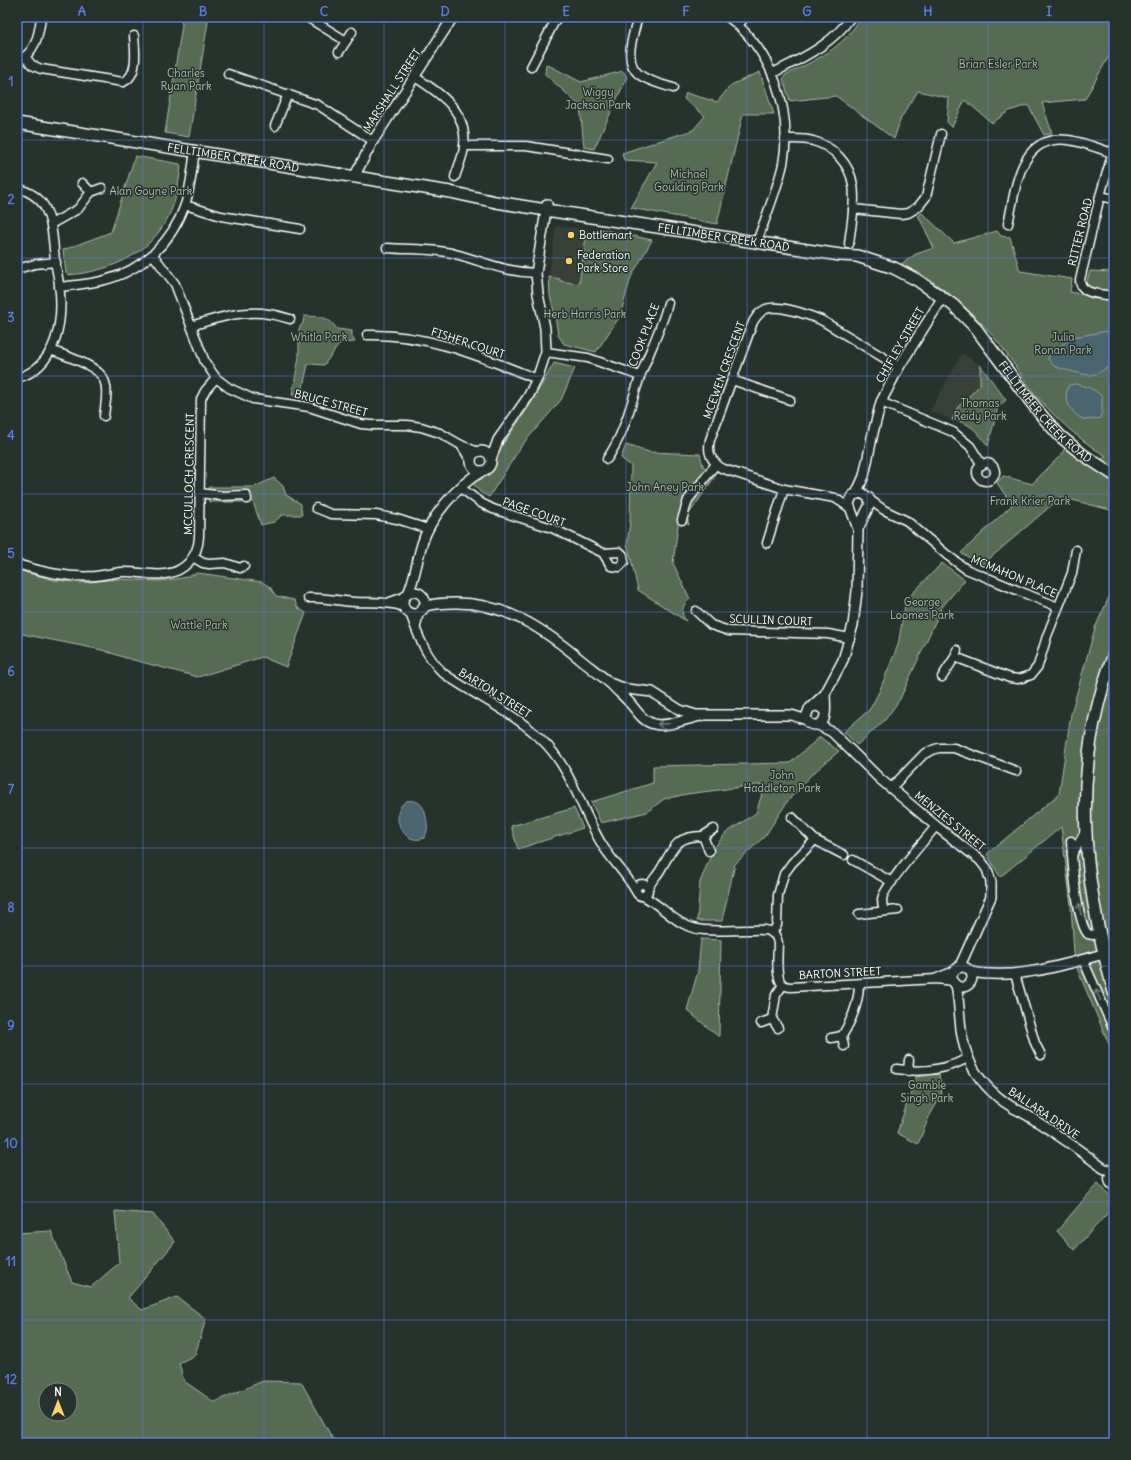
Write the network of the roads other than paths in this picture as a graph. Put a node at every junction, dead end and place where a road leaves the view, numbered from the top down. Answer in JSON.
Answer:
{"nodes":[{"id":1,"x":41,"y":17,"type":"edge"},
{"id":2,"x":307,"y":17,"type":"edge"},
{"id":3,"x":453,"y":17,"type":"edge"},
{"id":4,"x":557,"y":17,"type":"edge"},
{"id":5,"x":638,"y":17,"type":"edge"},
{"id":6,"x":728,"y":17,"type":"edge"},
{"id":7,"x":745,"y":17,"type":"edge"},
{"id":8,"x":851,"y":17,"type":"edge"},
{"id":9,"x":738,"y":25,"type":"junction"},
{"id":10,"x":352,"y":32,"type":"dead end"},
{"id":11,"x":134,"y":36,"type":"dead end"},
{"id":12,"x":346,"y":41,"type":"junction"},
{"id":13,"x":339,"y":52,"type":"dead end"},
{"id":14,"x":25,"y":57,"type":"junction"},
{"id":15,"x":17,"y":60,"type":"edge"},
{"id":16,"x":531,"y":67,"type":"dead end"},
{"id":17,"x":773,"y":73,"type":"junction"},
{"id":18,"x":228,"y":74,"type":"dead end"},
{"id":19,"x":415,"y":77,"type":"junction"},
{"id":20,"x":673,"y":88,"type":"dead end"},
{"id":21,"x":288,"y":94,"type":"junction"},
{"id":22,"x":17,"y":122,"type":"edge"},
{"id":23,"x":275,"y":126,"type":"dead end"},
{"id":24,"x":941,"y":134,"type":"dead end"},
{"id":25,"x":785,"y":139,"type":"junction"},
{"id":26,"x":374,"y":141,"type":"junction"},
{"id":27,"x":464,"y":146,"type":"junction"},
{"id":28,"x":195,"y":151,"type":"junction"},
{"id":29,"x":1113,"y":151,"type":"edge"},
{"id":30,"x":608,"y":159,"type":"dead end"},
{"id":31,"x":354,"y":176,"type":"junction"},
{"id":32,"x":455,"y":177,"type":"dead end"},
{"id":33,"x":82,"y":183,"type":"dead end"},
{"id":34,"x":17,"y":188,"type":"edge"},
{"id":35,"x":102,"y":188,"type":"dead end"},
{"id":36,"x":91,"y":192,"type":"junction"},
{"id":37,"x":1100,"y":196,"type":"junction"},
{"id":38,"x":1114,"y":199,"type":"edge"},
{"id":39,"x":185,"y":205,"type":"junction"},
{"id":40,"x":546,"y":207,"type":"junction"},
{"id":41,"x":853,"y":209,"type":"junction"},
{"id":42,"x":51,"y":224,"type":"junction"},
{"id":43,"x":1008,"y":224,"type":"dead end"},
{"id":44,"x":300,"y":229,"type":"dead end"},
{"id":45,"x":758,"y":242,"type":"junction"},
{"id":46,"x":849,"y":244,"type":"dead end"},
{"id":47,"x":387,"y":248,"type":"dead end"},
{"id":48,"x":152,"y":255,"type":"junction"},
{"id":49,"x":56,"y":262,"type":"junction"},
{"id":50,"x":17,"y":269,"type":"edge"},
{"id":51,"x":536,"y":273,"type":"junction"},
{"id":52,"x":59,"y":287,"type":"junction"},
{"id":53,"x":1114,"y":296,"type":"edge"},
{"id":54,"x":941,"y":300,"type":"junction"},
{"id":55,"x":668,"y":303,"type":"dead end"},
{"id":56,"x":290,"y":318,"type":"dead end"},
{"id":57,"x":191,"y":326,"type":"junction"},
{"id":58,"x":366,"y":336,"type":"dead end"},
{"id":59,"x":51,"y":350,"type":"junction"},
{"id":60,"x":546,"y":352,"type":"junction"},
{"id":61,"x":899,"y":367,"type":"junction"},
{"id":62,"x":640,"y":376,"type":"junction"},
{"id":63,"x":17,"y":378,"type":"edge"},
{"id":64,"x":216,"y":378,"type":"junction"},
{"id":65,"x":537,"y":379,"type":"junction"},
{"id":66,"x":732,"y":380,"type":"junction"},
{"id":67,"x":790,"y":400,"type":"dead end"},
{"id":68,"x":881,"y":402,"type":"junction"},
{"id":69,"x":104,"y":416,"type":"dead end"},
{"id":70,"x":498,"y":440,"type":"junction"},
{"id":71,"x":462,"y":445,"type":"junction"},
{"id":72,"x":479,"y":452,"type":"junction"},
{"id":73,"x":491,"y":459,"type":"junction"},
{"id":74,"x":607,"y":459,"type":"dead end"},
{"id":75,"x":472,"y":463,"type":"junction"},
{"id":76,"x":716,"y":464,"type":"junction"},
{"id":77,"x":982,"y":465,"type":"dead end"},
{"id":78,"x":482,"y":471,"type":"junction"},
{"id":79,"x":1113,"y":474,"type":"edge"},
{"id":80,"x":864,"y":476,"type":"junction"},
{"id":81,"x":467,"y":480,"type":"junction"},
{"id":82,"x":461,"y":488,"type":"junction"},
{"id":83,"x":784,"y":489,"type":"junction"},
{"id":84,"x":200,"y":493,"type":"junction"},
{"id":85,"x":855,"y":494,"type":"junction"},
{"id":86,"x":835,"y":498,"type":"junction"},
{"id":87,"x":869,"y":498,"type":"junction"},
{"id":88,"x":247,"y":499,"type":"dead end"},
{"id":89,"x":316,"y":508,"type":"dead end"},
{"id":90,"x":851,"y":509,"type":"junction"},
{"id":91,"x":884,"y":510,"type":"junction"},
{"id":92,"x":867,"y":511,"type":"junction"},
{"id":93,"x":682,"y":520,"type":"dead end"},
{"id":94,"x":428,"y":529,"type":"junction"},
{"id":95,"x":858,"y":529,"type":"junction"},
{"id":96,"x":767,"y":543,"type":"dead end"},
{"id":97,"x":1076,"y":550,"type":"dead end"},
{"id":98,"x":603,"y":552,"type":"dead end"},
{"id":99,"x":193,"y":557,"type":"junction"},
{"id":100,"x":17,"y":564,"type":"edge"},
{"id":101,"x":244,"y":566,"type":"dead end"},
{"id":102,"x":415,"y":574,"type":"junction"},
{"id":103,"x":406,"y":596,"type":"junction"},
{"id":104,"x":421,"y":596,"type":"junction"},
{"id":105,"x":308,"y":598,"type":"dead end"},
{"id":106,"x":387,"y":603,"type":"junction"},
{"id":107,"x":439,"y":603,"type":"junction"},
{"id":108,"x":1058,"y":607,"type":"junction"},
{"id":109,"x":414,"y":610,"type":"junction"},
{"id":110,"x":696,"y":611,"type":"dead end"},
{"id":111,"x":850,"y":638,"type":"junction"},
{"id":112,"x":1114,"y":654,"type":"edge"},
{"id":113,"x":942,"y":677,"type":"dead end"},
{"id":114,"x":607,"y":681,"type":"junction"},
{"id":115,"x":825,"y":694,"type":"junction"},
{"id":116,"x":810,"y":708,"type":"junction"},
{"id":117,"x":791,"y":715,"type":"junction"},
{"id":118,"x":701,"y":716,"type":"junction"},
{"id":119,"x":823,"y":719,"type":"junction"},
{"id":120,"x":807,"y":720,"type":"junction"},
{"id":121,"x":1016,"y":771,"type":"dead end"},
{"id":122,"x":891,"y":788,"type":"junction"},
{"id":123,"x":792,"y":817,"type":"dead end"},
{"id":124,"x":936,"y":826,"type":"junction"},
{"id":125,"x":714,"y":829,"type":"dead end"},
{"id":126,"x":1085,"y":832,"type":"junction"},
{"id":127,"x":703,"y":836,"type":"junction"},
{"id":128,"x":815,"y":840,"type":"junction"},
{"id":129,"x":1071,"y":841,"type":"dead end"},
{"id":130,"x":710,"y":851,"type":"dead end"},
{"id":131,"x":844,"y":855,"type":"dead end"},
{"id":132,"x":1072,"y":855,"type":"junction"},
{"id":133,"x":853,"y":860,"type":"dead end"},
{"id":134,"x":892,"y":882,"type":"junction"},
{"id":135,"x":643,"y":889,"type":"junction"},
{"id":136,"x":898,"y":910,"type":"dead end"},
{"id":137,"x":884,"y":911,"type":"junction"},
{"id":138,"x":859,"y":914,"type":"dead end"},
{"id":139,"x":772,"y":933,"type":"junction"},
{"id":140,"x":1099,"y":933,"type":"junction"},
{"id":141,"x":1104,"y":954,"type":"junction"},
{"id":142,"x":1083,"y":960,"type":"junction"},
{"id":143,"x":1015,"y":974,"type":"junction"},
{"id":144,"x":962,"y":977,"type":"junction"},
{"id":145,"x":859,"y":984,"type":"junction"},
{"id":146,"x":783,"y":985,"type":"junction"},
{"id":147,"x":1114,"y":992,"type":"edge"},
{"id":148,"x":772,"y":1019,"type":"junction"},
{"id":149,"x":761,"y":1023,"type":"dead end"},
{"id":150,"x":778,"y":1028,"type":"dead end"},
{"id":151,"x":1114,"y":1030,"type":"edge"},
{"id":152,"x":842,"y":1036,"type":"junction"},
{"id":153,"x":831,"y":1038,"type":"dead end"},
{"id":154,"x":844,"y":1046,"type":"dead end"},
{"id":155,"x":1041,"y":1055,"type":"dead end"},
{"id":156,"x":968,"y":1058,"type":"junction"},
{"id":157,"x":909,"y":1060,"type":"dead end"},
{"id":158,"x":898,"y":1069,"type":"dead end"},
{"id":159,"x":908,"y":1071,"type":"junction"},
{"id":160,"x":1113,"y":1177,"type":"edge"}],
"edges":[{"from":1,"to":14,"type":"street"},
{"from":2,"to":12,"type":"street"},
{"from":3,"to":19,"type":"street","name":"MARSHALL STREET"},
{"from":4,"to":16,"type":"street"},
{"from":5,"to":20,"type":"street"},
{"from":6,"to":9,"type":"street"},
{"from":7,"to":9,"type":"street"},
{"from":8,"to":17,"type":"street"},
{"from":9,"to":17,"type":"street"},
{"from":10,"to":12,"type":"street"},
{"from":11,"to":14,"type":"street"},
{"from":12,"to":13,"type":"street"},
{"from":14,"to":15,"type":"street"},
{"from":17,"to":25,"type":"street"},
{"from":18,"to":21,"type":"street"},
{"from":19,"to":26,"type":"street","name":"MARSHALL STREET"},
{"from":19,"to":27,"type":"street"},
{"from":21,"to":23,"type":"street"},
{"from":21,"to":26,"type":"street"},
{"from":22,"to":28,"type":"main road","name":"FELLTIMBER CREEK ROAD"},
{"from":24,"to":41,"type":"street"},
{"from":25,"to":41,"type":"street"},
{"from":25,"to":45,"type":"street"},
{"from":26,"to":31,"type":"street","name":"MARSHALL STREET"},
{"from":27,"to":30,"type":"street"},
{"from":27,"to":32,"type":"street"},
{"from":28,"to":31,"type":"main road","name":"FELLTIMBER CREEK ROAD"},
{"from":28,"to":39,"type":"street"},
{"from":29,"to":37,"type":"street","name":"RITTER ROAD"},
{"from":29,"to":43,"type":"street"},
{"from":31,"to":40,"type":"main road","name":"FELLTIMBER CREEK ROAD"},
{"from":33,"to":36,"type":"street"},
{"from":34,"to":42,"type":"street"},
{"from":35,"to":36,"type":"street"},
{"from":36,"to":42,"type":"street"},
{"from":37,"to":38,"type":"street"},
{"from":37,"to":53,"type":"street","name":"RITTER ROAD"},
{"from":39,"to":44,"type":"street"},
{"from":39,"to":48,"type":"street"},
{"from":40,"to":45,"type":"main road","name":"FELLTIMBER CREEK ROAD"},
{"from":40,"to":51,"type":"street"},
{"from":41,"to":46,"type":"street"},
{"from":42,"to":49,"type":"street"},
{"from":45,"to":54,"type":"main road","name":"FELLTIMBER CREEK ROAD"},
{"from":47,"to":51,"type":"street"},
{"from":48,"to":52,"type":"street"},
{"from":48,"to":57,"type":"street","name":"BRUCE STREET"},
{"from":49,"to":50,"type":"street"},
{"from":49,"to":52,"type":"street"},
{"from":51,"to":60,"type":"street"},
{"from":52,"to":59,"type":"street"},
{"from":54,"to":61,"type":"street","name":"CHIFLEY STREET"},
{"from":54,"to":79,"type":"main road","name":"FELLTIMBER CREEK ROAD"},
{"from":55,"to":62,"type":"street","name":"COOK PLACE"},
{"from":56,"to":57,"type":"street"},
{"from":57,"to":64,"type":"street","name":"BRUCE STREET"},
{"from":58,"to":65,"type":"street","name":"FISHER COURT"},
{"from":59,"to":63,"type":"street"},
{"from":59,"to":69,"type":"street"},
{"from":60,"to":62,"type":"street","name":"COOK PLACE"},
{"from":60,"to":65,"type":"street"},
{"from":61,"to":66,"type":"street","name":"MCEWEN CRESCENT"},
{"from":61,"to":68,"type":"street","name":"CHIFLEY STREET"},
{"from":62,"to":74,"type":"street","name":"COOK PLACE"},
{"from":64,"to":71,"type":"street","name":"BRUCE STREET"},
{"from":64,"to":84,"type":"street","name":"MCCULLOCH CRESCENT"},
{"from":65,"to":70,"type":"street"},
{"from":66,"to":67,"type":"street"},
{"from":66,"to":76,"type":"street","name":"MCEWEN CRESCENT"},
{"from":68,"to":77,"type":"street"},
{"from":68,"to":80,"type":"street","name":"CHIFLEY STREET"},
{"from":70,"to":72,"type":"street"},
{"from":70,"to":73,"type":"street"},
{"from":71,"to":72,"type":"street","name":"BRUCE STREET"},
{"from":71,"to":75,"type":"street"},
{"from":72,"to":73,"type":"street"},
{"from":72,"to":75,"type":"street"},
{"from":73,"to":78,"type":"street"},
{"from":75,"to":78,"type":"street"},
{"from":75,"to":81,"type":"street"},
{"from":76,"to":83,"type":"street"},
{"from":76,"to":93,"type":"street"},
{"from":78,"to":81,"type":"street"},
{"from":80,"to":85,"type":"street","name":"CHIFLEY STREET"},
{"from":80,"to":87,"type":"street","name":"CHIFLEY STREET"},
{"from":81,"to":82,"type":"street"},
{"from":82,"to":94,"type":"street"},
{"from":82,"to":98,"type":"street","name":"PAGE COURT"},
{"from":83,"to":86,"type":"street"},
{"from":83,"to":96,"type":"street"},
{"from":84,"to":88,"type":"street"},
{"from":84,"to":99,"type":"street","name":"MCCULLOCH CRESCENT"},
{"from":85,"to":86,"type":"street"},
{"from":85,"to":87,"type":"street"},
{"from":85,"to":90,"type":"street"},
{"from":86,"to":90,"type":"street"},
{"from":87,"to":91,"type":"street","name":"MCMAHON PLACE"},
{"from":87,"to":92,"type":"street"},
{"from":89,"to":94,"type":"street"},
{"from":90,"to":92,"type":"street"},
{"from":90,"to":95,"type":"street"},
{"from":91,"to":92,"type":"street","name":"MCMAHON PLACE"},
{"from":91,"to":108,"type":"street","name":"MCMAHON PLACE"},
{"from":92,"to":95,"type":"street"},
{"from":94,"to":102,"type":"street"},
{"from":95,"to":111,"type":"street"},
{"from":97,"to":108,"type":"street","name":"MCMAHON PLACE"},
{"from":99,"to":100,"type":"street","name":"MCCULLOCH CRESCENT"},
{"from":99,"to":101,"type":"street"},
{"from":102,"to":103,"type":"street"},
{"from":102,"to":104,"type":"street"},
{"from":103,"to":104,"type":"street"},
{"from":103,"to":106,"type":"street"},
{"from":103,"to":109,"type":"street"},
{"from":104,"to":107,"type":"street"},
{"from":104,"to":109,"type":"street"},
{"from":105,"to":106,"type":"street"},
{"from":106,"to":109,"type":"street"},
{"from":107,"to":109,"type":"street"},
{"from":107,"to":114,"type":"street"},
{"from":108,"to":113,"type":"street","name":"MCMAHON PLACE"},
{"from":109,"to":135,"type":"street","name":"BARTON STREET"},
{"from":110,"to":111,"type":"street","name":"SCULLIN COURT"},
{"from":111,"to":115,"type":"street"},
{"from":112,"to":126,"type":"main road"},
{"from":114,"to":118,"type":"street"},
{"from":118,"to":114,"type":"street","one_way":true},
{"from":115,"to":116,"type":"street"},
{"from":115,"to":119,"type":"street"},
{"from":116,"to":117,"type":"street"},
{"from":116,"to":119,"type":"street"},
{"from":116,"to":120,"type":"street"},
{"from":117,"to":118,"type":"street"},
{"from":117,"to":120,"type":"street"},
{"from":119,"to":120,"type":"street"},
{"from":119,"to":122,"type":"street","name":"MENZIES STREET"},
{"from":121,"to":122,"type":"street"},
{"from":122,"to":124,"type":"street","name":"MENZIES STREET"},
{"from":123,"to":128,"type":"street"},
{"from":124,"to":134,"type":"street"},
{"from":124,"to":144,"type":"street","name":"MENZIES STREET"},
{"from":125,"to":127,"type":"street"},
{"from":126,"to":132,"type":"street"},
{"from":126,"to":140,"type":"main road"},
{"from":127,"to":130,"type":"street"},
{"from":127,"to":135,"type":"street"},
{"from":128,"to":131,"type":"street"},
{"from":128,"to":139,"type":"street"},
{"from":129,"to":132,"type":"street"},
{"from":140,"to":132,"type":"street","one_way":true},
{"from":133,"to":134,"type":"street"},
{"from":134,"to":137,"type":"street"},
{"from":135,"to":139,"type":"street"},
{"from":136,"to":137,"type":"street"},
{"from":137,"to":138,"type":"street"},
{"from":139,"to":146,"type":"street"},
{"from":140,"to":141,"type":"main road"},
{"from":141,"to":142,"type":"street","name":"BARTON STREET"},
{"from":141,"to":147,"type":"main road"},
{"from":142,"to":143,"type":"street","name":"BARTON STREET"},
{"from":151,"to":142,"type":"street","one_way":true},
{"from":143,"to":144,"type":"street","name":"BARTON STREET"},
{"from":143,"to":155,"type":"street"},
{"from":144,"to":145,"type":"street","name":"BARTON STREET"},
{"from":144,"to":156,"type":"street","name":"BALLARA DRIVE"},
{"from":145,"to":146,"type":"street","name":"BARTON STREET"},
{"from":145,"to":152,"type":"street"},
{"from":146,"to":148,"type":"street"},
{"from":148,"to":149,"type":"street"},
{"from":148,"to":150,"type":"street"},
{"from":152,"to":153,"type":"street"},
{"from":152,"to":154,"type":"street"},
{"from":156,"to":159,"type":"street"},
{"from":156,"to":160,"type":"street","name":"BALLARA DRIVE"},
{"from":157,"to":159,"type":"street"},
{"from":158,"to":159,"type":"street"}]}
